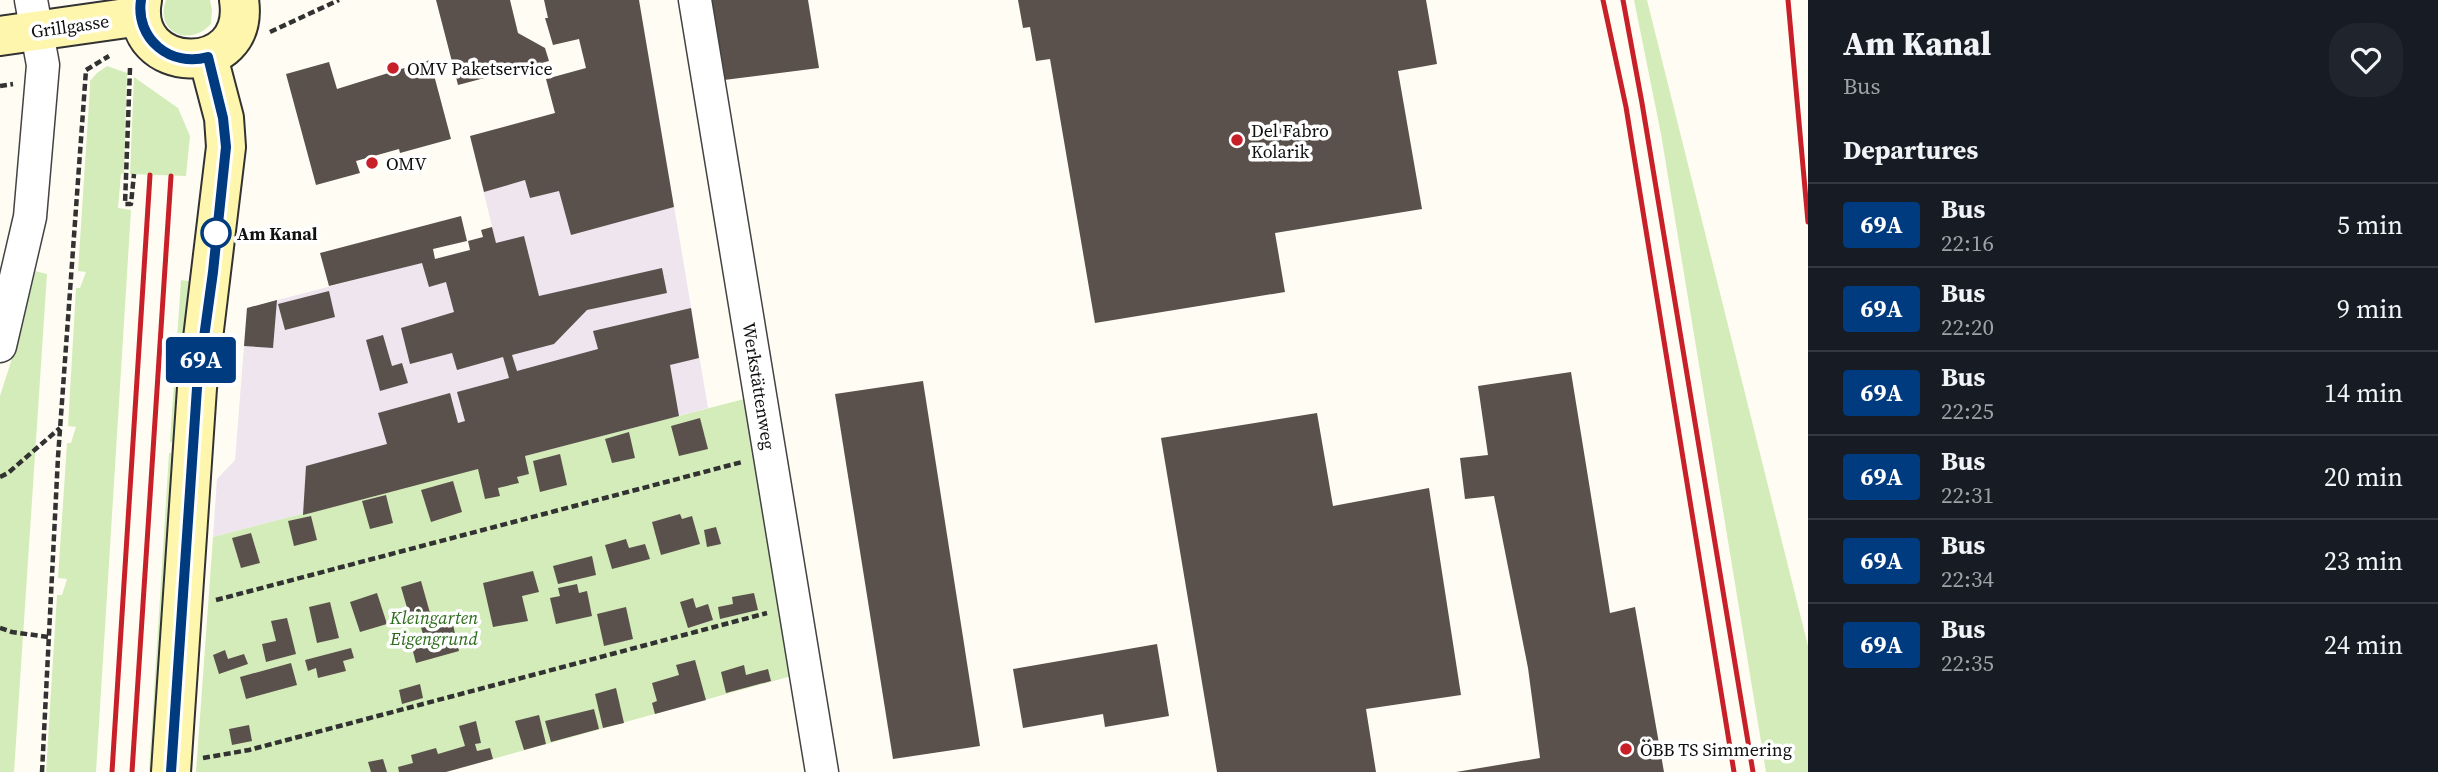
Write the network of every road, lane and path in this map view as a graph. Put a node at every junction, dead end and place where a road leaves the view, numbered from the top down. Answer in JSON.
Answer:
{"nodes":[{"id":1,"x":695,"y":0,"type":"edge"},
{"id":2,"x":243,"y":1,"type":"edge"},
{"id":3,"x":22,"y":22,"type":"edge"},
{"id":4,"x":124,"y":23,"type":"edge"},
{"id":5,"x":208,"y":57,"type":"junction"},
{"id":6,"x":120,"y":58,"type":"dead end"},
{"id":7,"x":130,"y":65,"type":"dead end"},
{"id":8,"x":134,"y":174,"type":"dead end"},
{"id":9,"x":0,"y":345,"type":"edge"},
{"id":10,"x":61,"y":427,"type":"junction"},
{"id":11,"x":763,"y":456,"type":"junction"},
{"id":12,"x":0,"y":477,"type":"edge"},
{"id":13,"x":208,"y":601,"type":"dead end"},
{"id":14,"x":769,"y":612,"type":"dead end"},
{"id":15,"x":0,"y":628,"type":"edge"},
{"id":16,"x":48,"y":637,"type":"junction"},
{"id":17,"x":184,"y":766,"type":"edge"},
{"id":18,"x":42,"y":772,"type":"edge"},
{"id":19,"x":822,"y":772,"type":"edge"}],
"edges":[{"from":1,"to":11,"type":"street","name":"Werkstättenweg"},
{"from":2,"to":5,"type":"main road"},
{"from":3,"to":4,"type":"main road","name":"Grillgasse"},
{"from":3,"to":9,"type":"street"},
{"from":4,"to":5,"type":"main road"},
{"from":4,"to":6,"type":"path"},
{"from":4,"to":10,"type":"path"},
{"from":5,"to":17,"type":"main road"},
{"from":7,"to":8,"type":"path"},
{"from":10,"to":12,"type":"path"},
{"from":10,"to":16,"type":"path"},
{"from":11,"to":13,"type":"path"},
{"from":11,"to":19,"type":"street","name":"Werkstättenweg"},
{"from":14,"to":17,"type":"path"},
{"from":15,"to":16,"type":"path"},
{"from":16,"to":18,"type":"path"}]}
